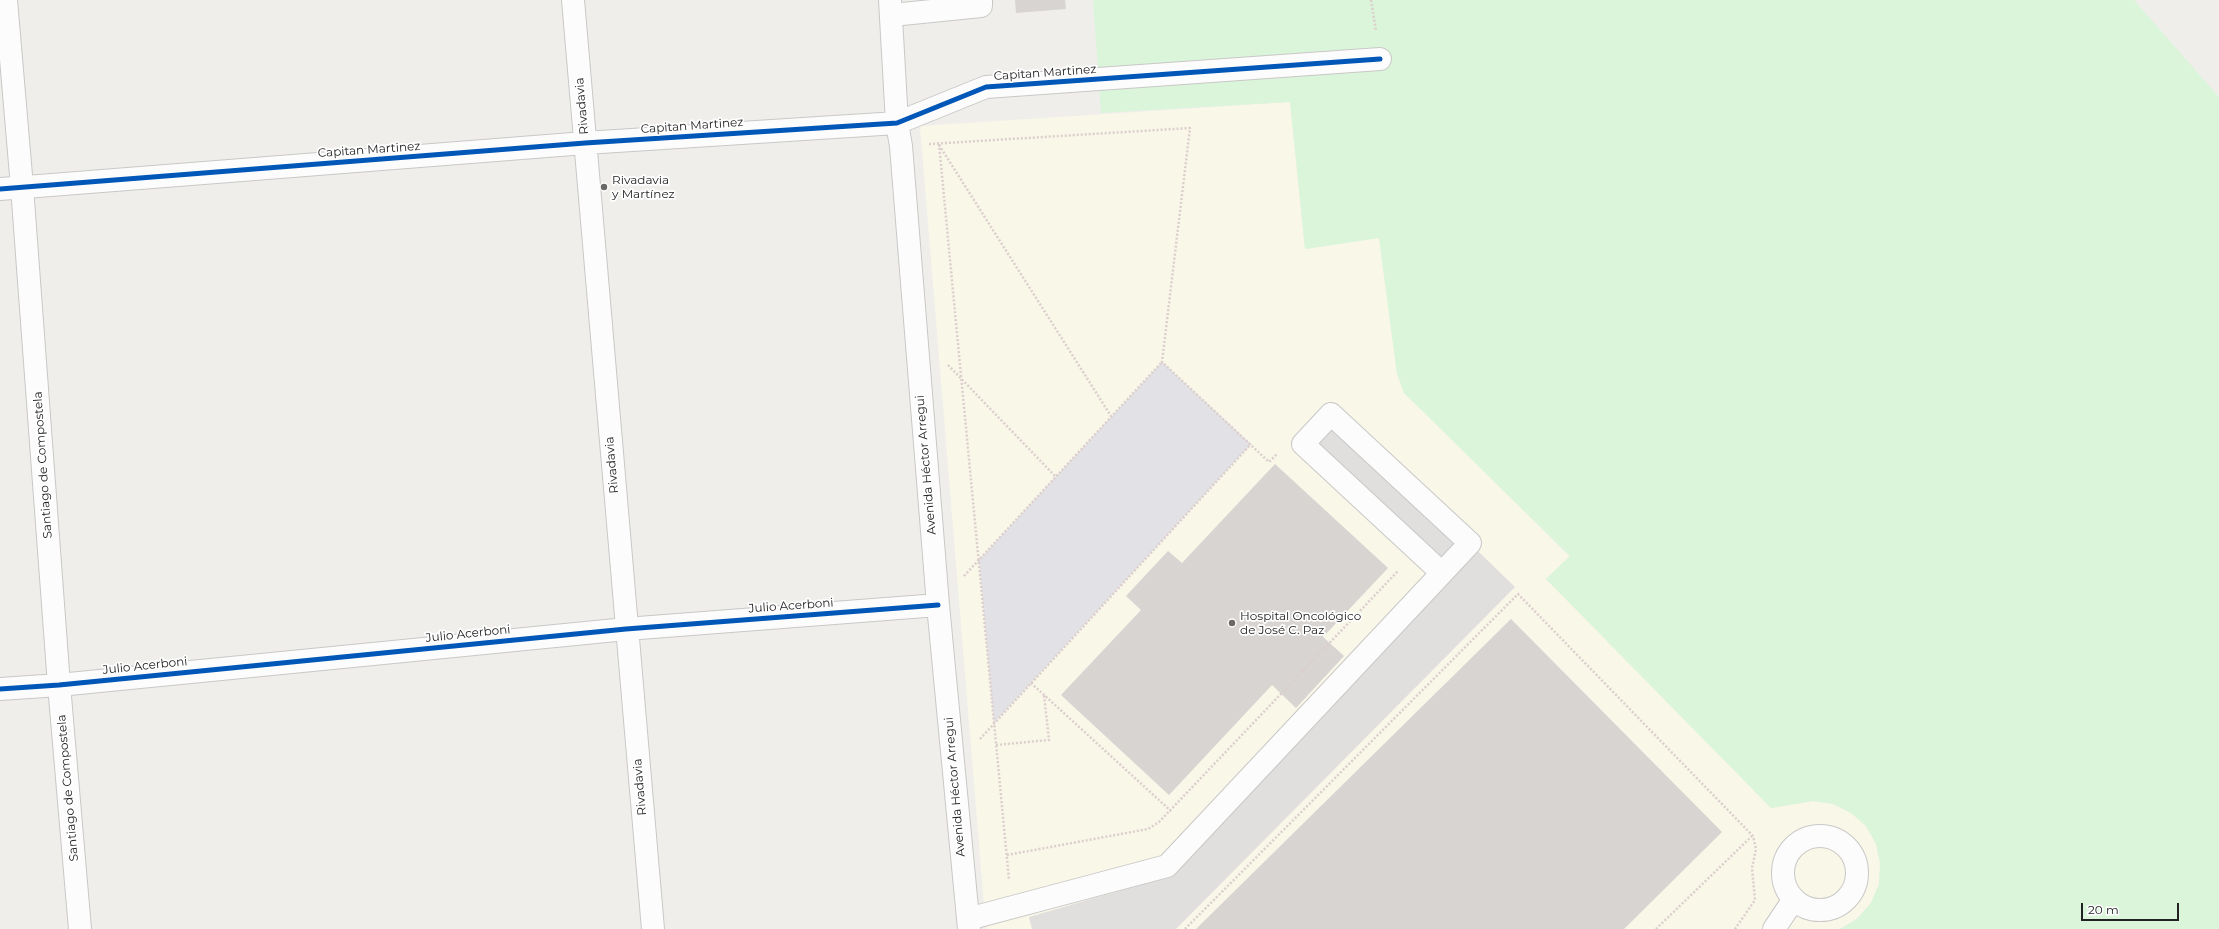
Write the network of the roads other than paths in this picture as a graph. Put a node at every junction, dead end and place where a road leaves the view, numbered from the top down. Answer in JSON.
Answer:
{"nodes":[{"id":1,"x":6,"y":0,"type":"edge"},
{"id":2,"x":573,"y":0,"type":"edge"},
{"id":3,"x":981,"y":0,"type":"edge"},
{"id":4,"x":891,"y":8,"type":"edge"},
{"id":5,"x":1380,"y":59,"type":"dead end"},
{"id":6,"x":897,"y":123,"type":"junction"},
{"id":7,"x":585,"y":143,"type":"junction"},
{"id":8,"x":22,"y":187,"type":"junction"},
{"id":9,"x":0,"y":189,"type":"edge"},
{"id":10,"x":1442,"y":574,"type":"junction"},
{"id":11,"x":938,"y":605,"type":"junction"},
{"id":12,"x":626,"y":629,"type":"junction"},
{"id":13,"x":59,"y":685,"type":"junction"},
{"id":14,"x":0,"y":689,"type":"edge"},
{"id":15,"x":1794,"y":899,"type":"dead end"},
{"id":16,"x":968,"y":924,"type":"edge"},
{"id":17,"x":80,"y":929,"type":"edge"},
{"id":18,"x":653,"y":929,"type":"edge"},
{"id":19,"x":1774,"y":929,"type":"edge"}],
"edges":[{"from":1,"to":8,"type":"street","name":"Santiago de Compostela"},
{"from":2,"to":7,"type":"street","name":"Rivadavia"},
{"from":3,"to":4,"type":"street"},
{"from":4,"to":6,"type":"street","name":"Avenida Héctor Arregui"},
{"from":5,"to":6,"type":"street","name":"Capitan Martinez"},
{"from":6,"to":7,"type":"street","name":"Capitan Martinez"},
{"from":6,"to":11,"type":"street","name":"Avenida Héctor Arregui"},
{"from":7,"to":8,"type":"street","name":"Capitan Martinez"},
{"from":7,"to":12,"type":"street","name":"Rivadavia"},
{"from":8,"to":9,"type":"street","name":"Capitan Martinez"},
{"from":8,"to":13,"type":"street","name":"Santiago de Compostela"},
{"from":10,"to":10,"type":"street"},
{"from":10,"to":16,"type":"street"},
{"from":11,"to":12,"type":"street","name":"Julio Acerboni"},
{"from":11,"to":16,"type":"street","name":"Avenida Héctor Arregui"},
{"from":12,"to":13,"type":"street","name":"Julio Acerboni"},
{"from":12,"to":18,"type":"street","name":"Rivadavia"},
{"from":13,"to":14,"type":"street","name":"Julio Acerboni"},
{"from":13,"to":17,"type":"street","name":"Santiago de Compostela"},
{"from":15,"to":19,"type":"street"}]}
